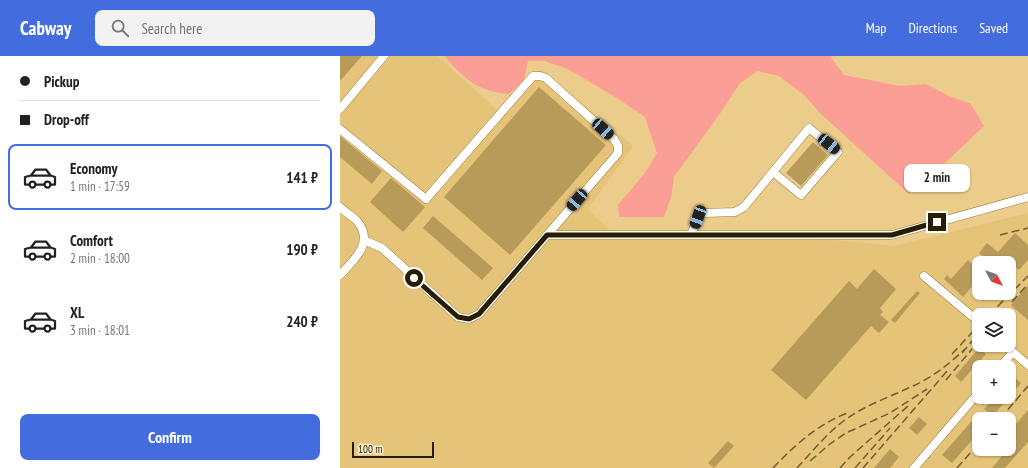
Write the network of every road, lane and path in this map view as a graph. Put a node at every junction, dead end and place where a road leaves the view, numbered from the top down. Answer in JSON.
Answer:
{"nodes":[{"id":1,"x":384,"y":56,"type":"edge"},
{"id":2,"x":340,"y":109,"type":"edge"},
{"id":3,"x":340,"y":129,"type":"edge"},
{"id":4,"x":773,"y":172,"type":"junction"},
{"id":5,"x":1028,"y":196,"type":"edge"},
{"id":6,"x":340,"y":207,"type":"edge"},
{"id":7,"x":547,"y":235,"type":"junction"},
{"id":8,"x":691,"y":235,"type":"junction"},
{"id":9,"x":364,"y":240,"type":"junction"},
{"id":10,"x":340,"y":275,"type":"edge"},
{"id":11,"x":924,"y":276,"type":"dead end"},
{"id":12,"x":972,"y":316,"type":"edge"},
{"id":13,"x":1013,"y":352,"type":"joint"},
{"id":14,"x":1006,"y":360,"type":"edge"},
{"id":15,"x":1028,"y":365,"type":"edge"},
{"id":16,"x":972,"y":400,"type":"edge"},
{"id":17,"x":914,"y":468,"type":"edge"}],
"edges":[{"from":1,"to":2,"type":"street"},
{"from":3,"to":7,"type":"street"},
{"from":4,"to":4,"type":"street"},
{"from":4,"to":8,"type":"street"},
{"from":5,"to":8,"type":"street"},
{"from":6,"to":9,"type":"street"},
{"from":7,"to":8,"type":"street"},
{"from":7,"to":9,"type":"street"},
{"from":9,"to":10,"type":"street"},
{"from":11,"to":12,"type":"street"},
{"from":13,"to":14,"type":"street"},
{"from":13,"to":15,"type":"street"},
{"from":16,"to":17,"type":"street"}]}
